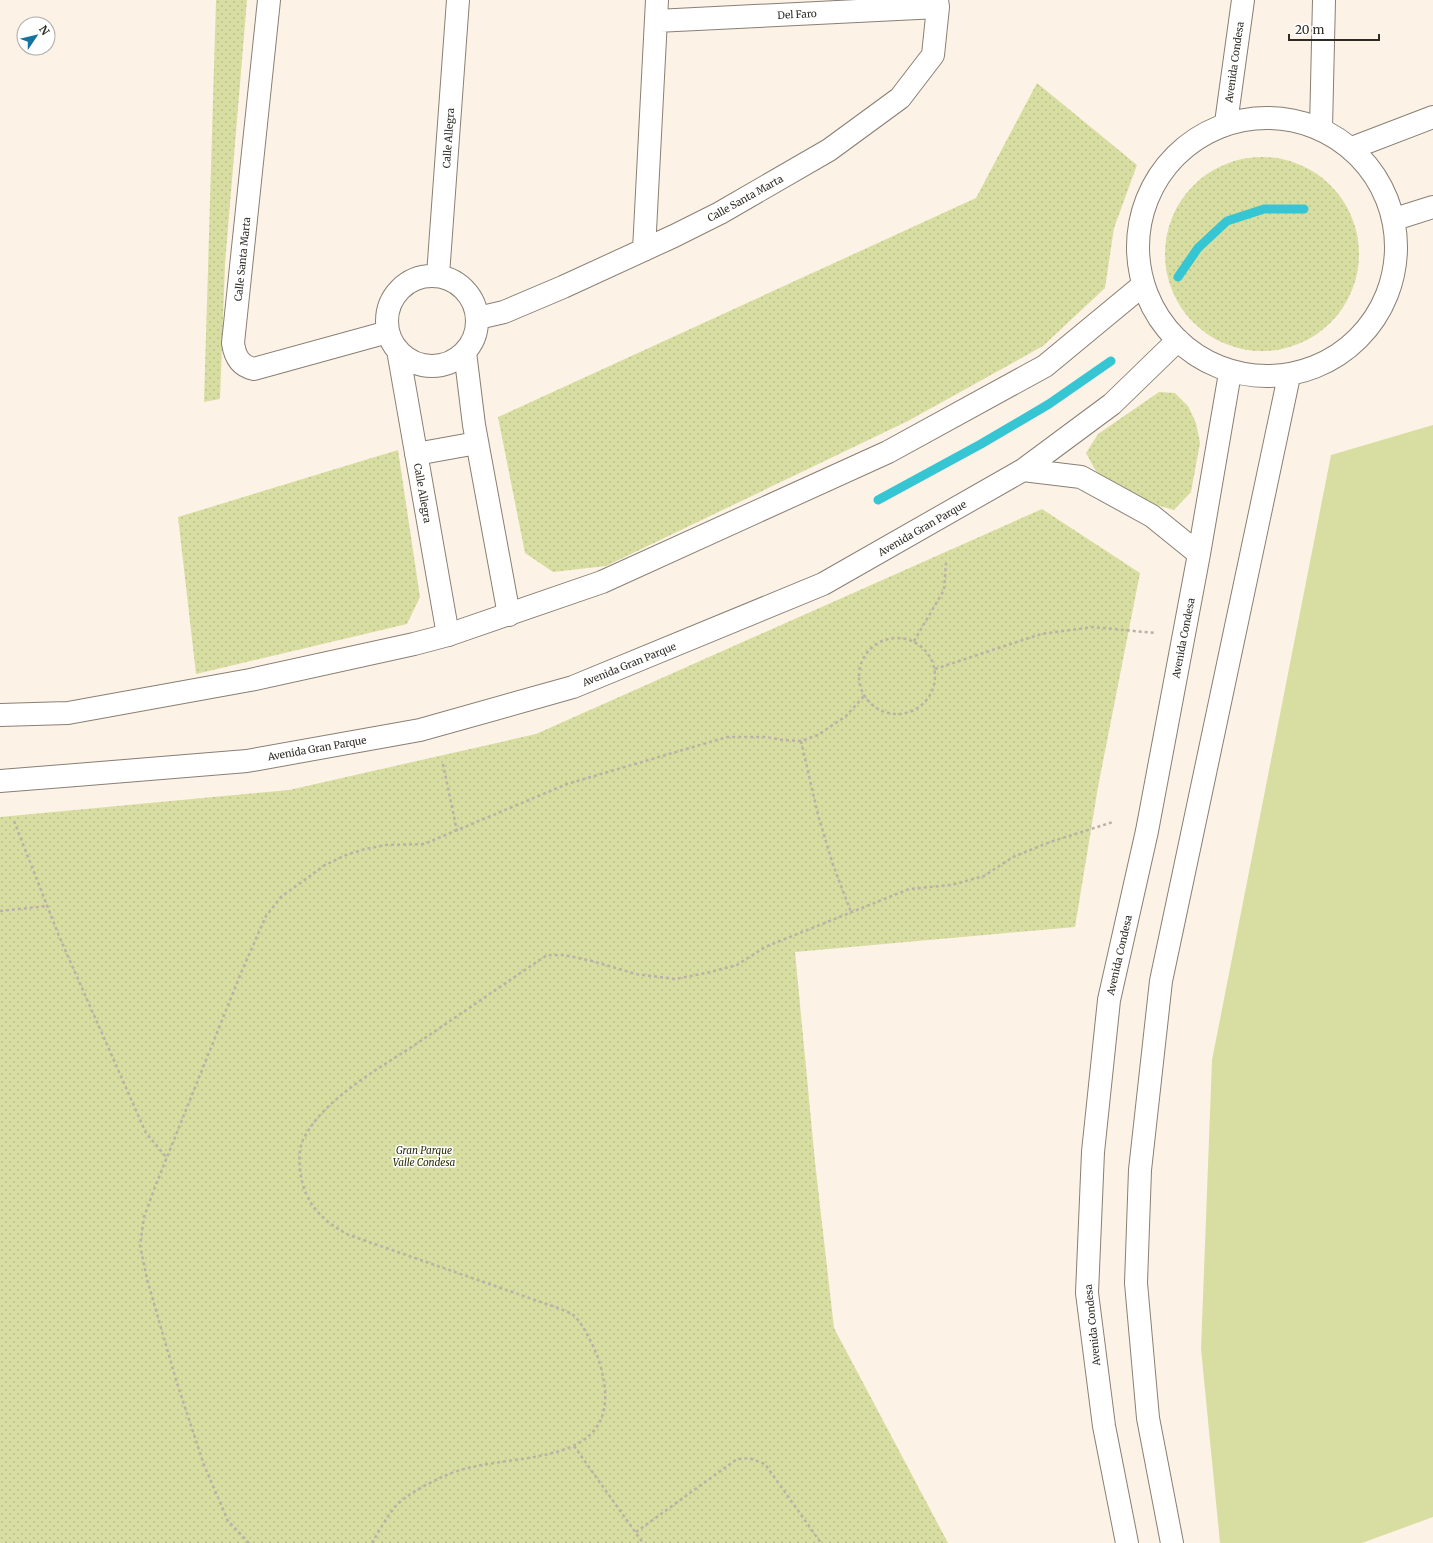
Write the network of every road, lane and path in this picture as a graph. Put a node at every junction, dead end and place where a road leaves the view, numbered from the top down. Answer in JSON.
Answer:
{"nodes":[{"id":1,"x":268,"y":0,"type":"edge"},
{"id":2,"x":458,"y":0,"type":"edge"},
{"id":3,"x":1243,"y":0,"type":"edge"},
{"id":4,"x":1324,"y":0,"type":"edge"},
{"id":5,"x":937,"y":4,"type":"edge"},
{"id":6,"x":656,"y":10,"type":"edge"},
{"id":7,"x":1433,"y":117,"type":"edge"},
{"id":8,"x":1226,"y":123,"type":"junction"},
{"id":9,"x":1321,"y":128,"type":"junction"},
{"id":10,"x":1352,"y":148,"type":"junction"},
{"id":11,"x":1433,"y":207,"type":"edge"},
{"id":12,"x":1395,"y":219,"type":"junction"},
{"id":13,"x":644,"y":250,"type":"junction"},
{"id":14,"x":438,"y":275,"type":"junction"},
{"id":15,"x":1143,"y":285,"type":"junction"},
{"id":16,"x":478,"y":318,"type":"junction"},
{"id":17,"x":1178,"y":340,"type":"junction"},
{"id":18,"x":393,"y":341,"type":"junction"},
{"id":19,"x":465,"y":352,"type":"junction"},
{"id":20,"x":1230,"y":373,"type":"junction"},
{"id":21,"x":1289,"y":376,"type":"junction"},
{"id":22,"x":477,"y":443,"type":"junction"},
{"id":23,"x":416,"y":454,"type":"junction"},
{"id":24,"x":1022,"y":470,"type":"junction"},
{"id":25,"x":1199,"y":554,"type":"junction"},
{"id":26,"x":946,"y":563,"type":"dead end"},
{"id":27,"x":509,"y":615,"type":"junction"},
{"id":28,"x":1155,"y":633,"type":"dead end"},
{"id":29,"x":448,"y":635,"type":"junction"},
{"id":30,"x":914,"y":641,"type":"junction"},
{"id":31,"x":934,"y":669,"type":"junction"},
{"id":32,"x":864,"y":696,"type":"junction"},
{"id":33,"x":0,"y":715,"type":"edge"},
{"id":34,"x":801,"y":741,"type":"junction"},
{"id":35,"x":443,"y":764,"type":"dead end"},
{"id":36,"x":0,"y":780,"type":"edge"},
{"id":37,"x":14,"y":821,"type":"dead end"},
{"id":38,"x":1113,"y":822,"type":"dead end"},
{"id":39,"x":457,"y":831,"type":"junction"},
{"id":40,"x":47,"y":906,"type":"junction"},
{"id":41,"x":0,"y":911,"type":"edge"},
{"id":42,"x":851,"y":912,"type":"junction"},
{"id":43,"x":167,"y":1158,"type":"junction"},
{"id":44,"x":574,"y":1446,"type":"junction"},
{"id":45,"x":636,"y":1532,"type":"junction"},
{"id":46,"x":248,"y":1543,"type":"edge"},
{"id":47,"x":372,"y":1543,"type":"edge"},
{"id":48,"x":643,"y":1543,"type":"edge"},
{"id":49,"x":821,"y":1543,"type":"edge"},
{"id":50,"x":1127,"y":1543,"type":"edge"},
{"id":51,"x":1172,"y":1543,"type":"edge"}],
"edges":[{"from":1,"to":18,"type":"street","name":"Calle Santa Marta"},
{"from":2,"to":14,"type":"street","name":"Calle Allegra"},
{"from":3,"to":8,"type":"street","name":"Avenida Condesa"},
{"from":4,"to":9,"type":"street"},
{"from":5,"to":6,"type":"street","name":"Del Faro"},
{"from":5,"to":13,"type":"street","name":"Calle Santa Marta"},
{"from":6,"to":13,"type":"street","name":"Del Faro"},
{"from":7,"to":10,"type":"street"},
{"from":8,"to":9,"type":"street"},
{"from":8,"to":15,"type":"street"},
{"from":9,"to":10,"type":"street"},
{"from":10,"to":12,"type":"street"},
{"from":11,"to":12,"type":"street"},
{"from":12,"to":21,"type":"street"},
{"from":13,"to":16,"type":"street","name":"Calle Santa Marta"},
{"from":14,"to":16,"type":"street"},
{"from":14,"to":18,"type":"street"},
{"from":15,"to":17,"type":"street"},
{"from":15,"to":27,"type":"street"},
{"from":16,"to":19,"type":"street"},
{"from":17,"to":20,"type":"street"},
{"from":17,"to":24,"type":"street","name":"Avenida Gran Parque"},
{"from":18,"to":19,"type":"street"},
{"from":18,"to":23,"type":"street","name":"Calle Allegra"},
{"from":19,"to":22,"type":"street"},
{"from":20,"to":21,"type":"street"},
{"from":20,"to":25,"type":"street","name":"Avenida Condesa"},
{"from":21,"to":51,"type":"street"},
{"from":22,"to":23,"type":"street"},
{"from":22,"to":27,"type":"street"},
{"from":23,"to":29,"type":"street","name":"Calle Allegra"},
{"from":24,"to":25,"type":"street"},
{"from":24,"to":36,"type":"street","name":"Avenida Gran Parque"},
{"from":25,"to":50,"type":"street","name":"Avenida Condesa"},
{"from":26,"to":30,"type":"path"},
{"from":27,"to":29,"type":"street"},
{"from":28,"to":31,"type":"path"},
{"from":29,"to":33,"type":"street"},
{"from":30,"to":31,"type":"path"},
{"from":30,"to":32,"type":"path"},
{"from":31,"to":32,"type":"path"},
{"from":32,"to":34,"type":"path"},
{"from":34,"to":39,"type":"path"},
{"from":34,"to":42,"type":"path"},
{"from":35,"to":39,"type":"path"},
{"from":37,"to":40,"type":"path"},
{"from":38,"to":42,"type":"path"},
{"from":39,"to":43,"type":"path"},
{"from":40,"to":41,"type":"path"},
{"from":40,"to":43,"type":"path"},
{"from":42,"to":44,"type":"path"},
{"from":43,"to":46,"type":"path"},
{"from":44,"to":45,"type":"path"},
{"from":44,"to":47,"type":"path"},
{"from":45,"to":48,"type":"path"},
{"from":45,"to":49,"type":"path"}]}
